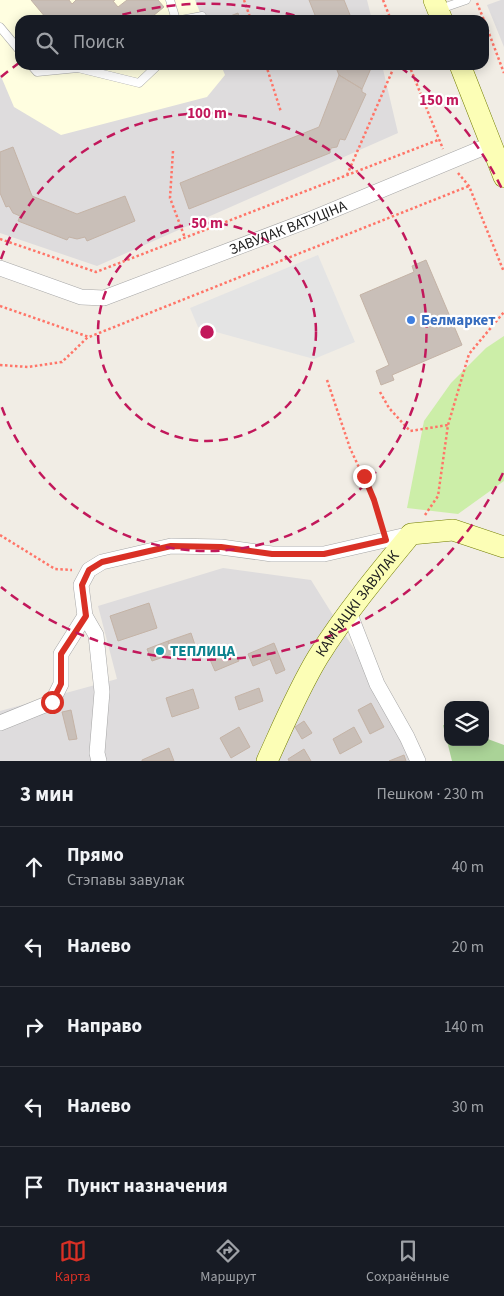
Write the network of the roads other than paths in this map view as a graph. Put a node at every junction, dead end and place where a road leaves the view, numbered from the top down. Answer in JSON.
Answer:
{"nodes":[{"id":1,"x":170,"y":0,"type":"edge"},
{"id":2,"x":466,"y":0,"type":"edge"},
{"id":3,"x":438,"y":10,"type":"edge"},
{"id":4,"x":174,"y":15,"type":"edge"},
{"id":5,"x":0,"y":27,"type":"edge"},
{"id":6,"x":15,"y":45,"type":"edge"},
{"id":7,"x":35,"y":70,"type":"edge"},
{"id":8,"x":58,"y":70,"type":"edge"},
{"id":9,"x":86,"y":70,"type":"edge"},
{"id":10,"x":153,"y":70,"type":"edge"},
{"id":11,"x":462,"y":70,"type":"edge"},
{"id":12,"x":492,"y":144,"type":"junction"},
{"id":13,"x":504,"y":177,"type":"edge"},
{"id":14,"x":0,"y":268,"type":"edge"},
{"id":15,"x":410,"y":534,"type":"junction"},
{"id":16,"x":504,"y":547,"type":"edge"},
{"id":17,"x":349,"y":612,"type":"junction"},
{"id":18,"x":86,"y":616,"type":"junction"},
{"id":19,"x":0,"y":723,"type":"edge"},
{"id":20,"x":99,"y":761,"type":"edge"},
{"id":21,"x":267,"y":761,"type":"edge"},
{"id":22,"x":418,"y":761,"type":"edge"}],
"edges":[{"from":1,"to":4,"type":"lane"},
{"from":2,"to":3,"type":"lane"},
{"from":5,"to":6,"type":"lane"},
{"from":7,"to":8,"type":"lane"},
{"from":9,"to":10,"type":"lane"},
{"from":11,"to":12,"type":"main road"},
{"from":12,"to":13,"type":"main road"},
{"from":12,"to":14,"type":"street","name":"ЗАВУЛАК ВАТУЦІНА"},
{"from":15,"to":16,"type":"main road","name":"КАМЧАЦКІ ЗАВУЛАК"},
{"from":15,"to":17,"type":"main road","name":"КАМЧАЦКІ ЗАВУЛАК"},
{"from":15,"to":18,"type":"street"},
{"from":17,"to":21,"type":"main road","name":"КАМЧАЦКІ ЗАВУЛАК"},
{"from":17,"to":22,"type":"street"},
{"from":18,"to":19,"type":"street"},
{"from":18,"to":20,"type":"street"}]}
